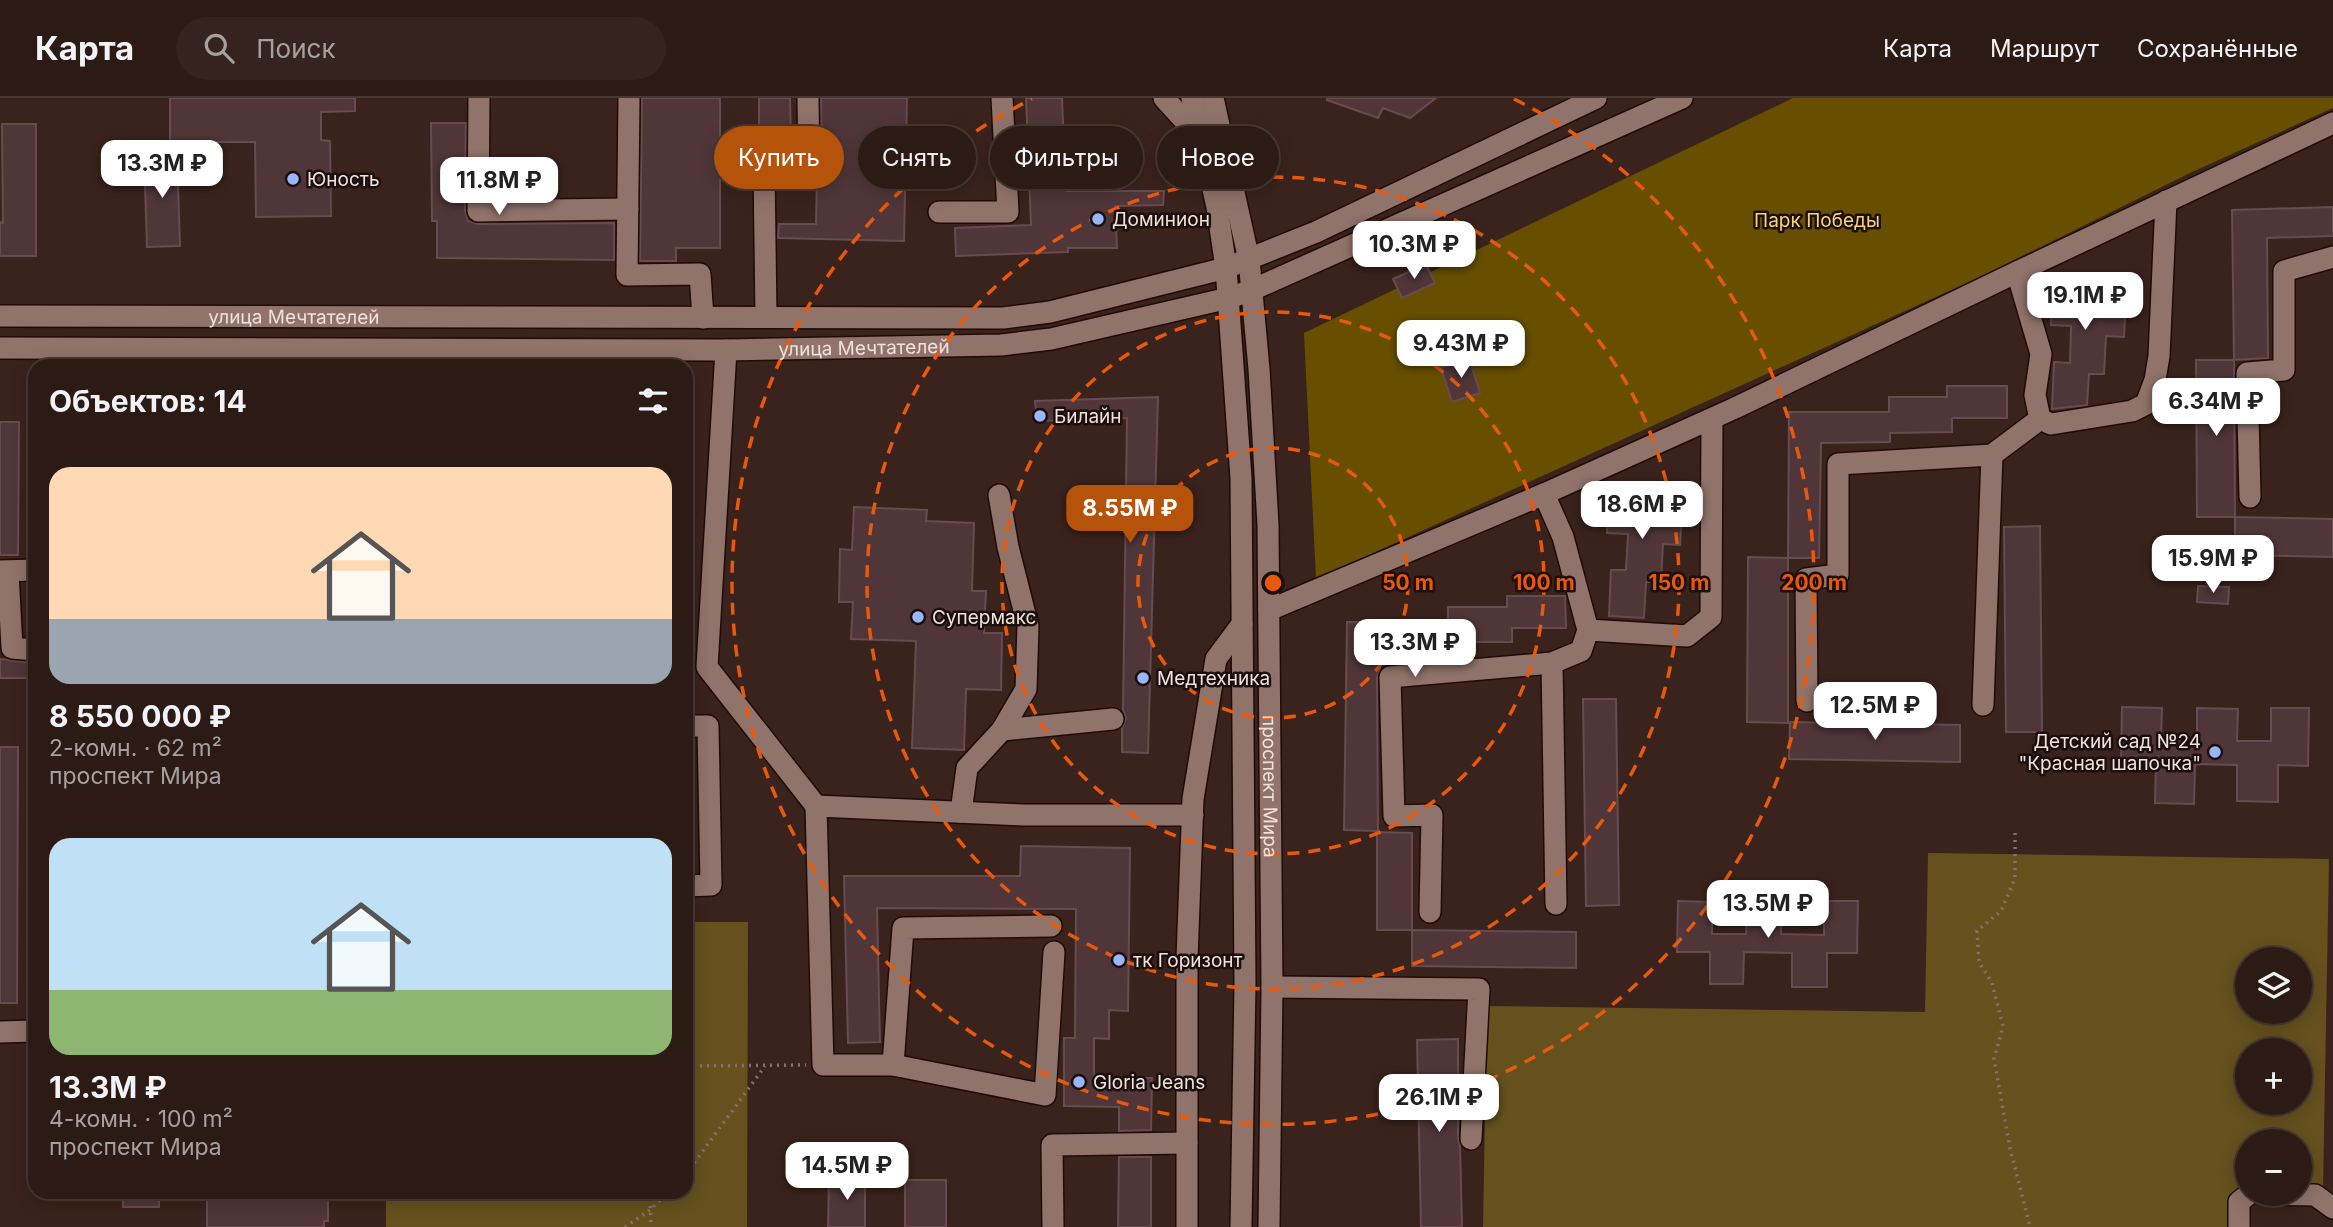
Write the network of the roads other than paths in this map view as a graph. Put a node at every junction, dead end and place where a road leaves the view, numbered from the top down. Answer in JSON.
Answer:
{"nodes":[{"id":1,"x":479,"y":98,"type":"edge"},
{"id":2,"x":629,"y":98,"type":"edge"},
{"id":3,"x":808,"y":98,"type":"edge"},
{"id":4,"x":1002,"y":98,"type":"edge"},
{"id":5,"x":1164,"y":98,"type":"edge"},
{"id":6,"x":1192,"y":98,"type":"edge"},
{"id":7,"x":1213,"y":98,"type":"edge"},
{"id":8,"x":1596,"y":98,"type":"edge"},
{"id":9,"x":1682,"y":98,"type":"edge"},
{"id":10,"x":2333,"y":123,"type":"edge"},
{"id":11,"x":1189,"y":126,"type":"edge"},
{"id":12,"x":1198,"y":126,"type":"edge"},
{"id":13,"x":1213,"y":189,"type":"edge"},
{"id":14,"x":2166,"y":201,"type":"junction"},
{"id":15,"x":628,"y":209,"type":"junction"},
{"id":16,"x":939,"y":212,"type":"dead end"},
{"id":17,"x":2333,"y":257,"type":"edge"},
{"id":18,"x":1249,"y":260,"type":"junction"},
{"id":19,"x":1226,"y":268,"type":"junction"},
{"id":20,"x":2017,"y":272,"type":"junction"},
{"id":21,"x":1252,"y":290,"type":"junction"},
{"id":22,"x":1229,"y":298,"type":"junction"},
{"id":23,"x":0,"y":316,"type":"edge"},
{"id":24,"x":766,"y":316,"type":"junction"},
{"id":25,"x":703,"y":318,"type":"junction"},
{"id":26,"x":0,"y":348,"type":"edge"},
{"id":27,"x":726,"y":350,"type":"junction"},
{"id":28,"x":64,"y":357,"type":"edge"},
{"id":29,"x":415,"y":358,"type":"edge"},
{"id":30,"x":1712,"y":418,"type":"junction"},
{"id":31,"x":2039,"y":419,"type":"junction"},
{"id":32,"x":1992,"y":455,"type":"junction"},
{"id":33,"x":1544,"y":494,"type":"junction"},
{"id":34,"x":999,"y":495,"type":"dead end"},
{"id":35,"x":2250,"y":496,"type":"dead end"},
{"id":36,"x":28,"y":570,"type":"edge"},
{"id":37,"x":4,"y":571,"type":"edge"},
{"id":38,"x":1269,"y":610,"type":"junction"},
{"id":39,"x":1242,"y":624,"type":"junction"},
{"id":40,"x":1588,"y":630,"type":"junction"},
{"id":41,"x":28,"y":649,"type":"edge"},
{"id":42,"x":1552,"y":663,"type":"junction"},
{"id":43,"x":1807,"y":701,"type":"dead end"},
{"id":44,"x":1983,"y":705,"type":"dead end"},
{"id":45,"x":1113,"y":719,"type":"dead end"},
{"id":46,"x":693,"y":726,"type":"edge"},
{"id":47,"x":1002,"y":730,"type":"junction"},
{"id":48,"x":816,"y":806,"type":"junction"},
{"id":49,"x":961,"y":812,"type":"junction"},
{"id":50,"x":1193,"y":815,"type":"junction"},
{"id":51,"x":693,"y":886,"type":"edge"},
{"id":52,"x":1556,"y":904,"type":"dead end"},
{"id":53,"x":1430,"y":912,"type":"dead end"},
{"id":54,"x":1051,"y":926,"type":"dead end"},
{"id":55,"x":1054,"y":953,"type":"dead end"},
{"id":56,"x":1272,"y":987,"type":"junction"},
{"id":57,"x":28,"y":1031,"type":"edge"},
{"id":58,"x":0,"y":1032,"type":"edge"},
{"id":59,"x":894,"y":1065,"type":"junction"},
{"id":60,"x":1471,"y":1139,"type":"dead end"},
{"id":61,"x":1187,"y":1143,"type":"junction"},
{"id":62,"x":2312,"y":1195,"type":"edge"},
{"id":63,"x":2239,"y":1206,"type":"edge"},
{"id":64,"x":2333,"y":1208,"type":"edge"},
{"id":65,"x":1052,"y":1227,"type":"edge"},
{"id":66,"x":1186,"y":1227,"type":"edge"},
{"id":67,"x":1241,"y":1227,"type":"edge"},
{"id":68,"x":1269,"y":1227,"type":"edge"},
{"id":69,"x":2239,"y":1227,"type":"edge"}],
"edges":[{"from":1,"to":15,"type":"street"},
{"from":2,"to":15,"type":"street"},
{"from":3,"to":24,"type":"street"},
{"from":4,"to":16,"type":"street"},
{"from":5,"to":11,"type":"street"},
{"from":6,"to":12,"type":"street","name":"проспект Мира"},
{"from":7,"to":18,"type":"street","name":"проспект Мира"},
{"from":8,"to":18,"type":"street","name":"улица Мечтателей"},
{"from":9,"to":21,"type":"street","name":"улица Мечтателей"},
{"from":10,"to":14,"type":"street"},
{"from":13,"to":19,"type":"street","name":"проспект Мира"},
{"from":14,"to":20,"type":"street"},
{"from":14,"to":31,"type":"street"},
{"from":15,"to":25,"type":"street"},
{"from":17,"to":35,"type":"street"},
{"from":18,"to":19,"type":"street","name":"улица Мечтателей"},
{"from":18,"to":21,"type":"street","name":"проспект Мира"},
{"from":19,"to":22,"type":"street","name":"проспект Мира"},
{"from":19,"to":24,"type":"street","name":"улица Мечтателей"},
{"from":20,"to":30,"type":"street"},
{"from":20,"to":31,"type":"street"},
{"from":21,"to":22,"type":"street","name":"улица Мечтателей"},
{"from":21,"to":38,"type":"street","name":"проспект Мира"},
{"from":22,"to":27,"type":"street","name":"улица Мечтателей"},
{"from":22,"to":39,"type":"street","name":"проспект Мира"},
{"from":23,"to":25,"type":"street","name":"улица Мечтателей"},
{"from":24,"to":25,"type":"street","name":"улица Мечтателей"},
{"from":26,"to":28,"type":"street","name":"улица Мечтателей"},
{"from":27,"to":29,"type":"street","name":"улица Мечтателей"},
{"from":27,"to":48,"type":"street"},
{"from":28,"to":29,"type":"street","name":"улица Мечтателей"},
{"from":30,"to":33,"type":"street"},
{"from":30,"to":40,"type":"street"},
{"from":31,"to":32,"type":"street"},
{"from":32,"to":43,"type":"street"},
{"from":32,"to":44,"type":"street"},
{"from":33,"to":38,"type":"street"},
{"from":33,"to":40,"type":"street"},
{"from":34,"to":47,"type":"street"},
{"from":36,"to":37,"type":"street"},
{"from":37,"to":41,"type":"street"},
{"from":38,"to":56,"type":"street","name":"проспект Мира"},
{"from":39,"to":50,"type":"street"},
{"from":39,"to":67,"type":"street","name":"проспект Мира"},
{"from":40,"to":42,"type":"street"},
{"from":42,"to":52,"type":"street"},
{"from":42,"to":53,"type":"street"},
{"from":45,"to":47,"type":"street"},
{"from":46,"to":51,"type":"street"},
{"from":47,"to":49,"type":"street"},
{"from":48,"to":49,"type":"street"},
{"from":48,"to":59,"type":"street"},
{"from":49,"to":50,"type":"street"},
{"from":50,"to":61,"type":"street"},
{"from":54,"to":59,"type":"street"},
{"from":55,"to":59,"type":"street"},
{"from":56,"to":60,"type":"street"},
{"from":56,"to":68,"type":"street","name":"проспект Мира"},
{"from":57,"to":58,"type":"street"},
{"from":61,"to":65,"type":"street"},
{"from":61,"to":66,"type":"street"},
{"from":62,"to":64,"type":"street"},
{"from":63,"to":69,"type":"street"}]}
